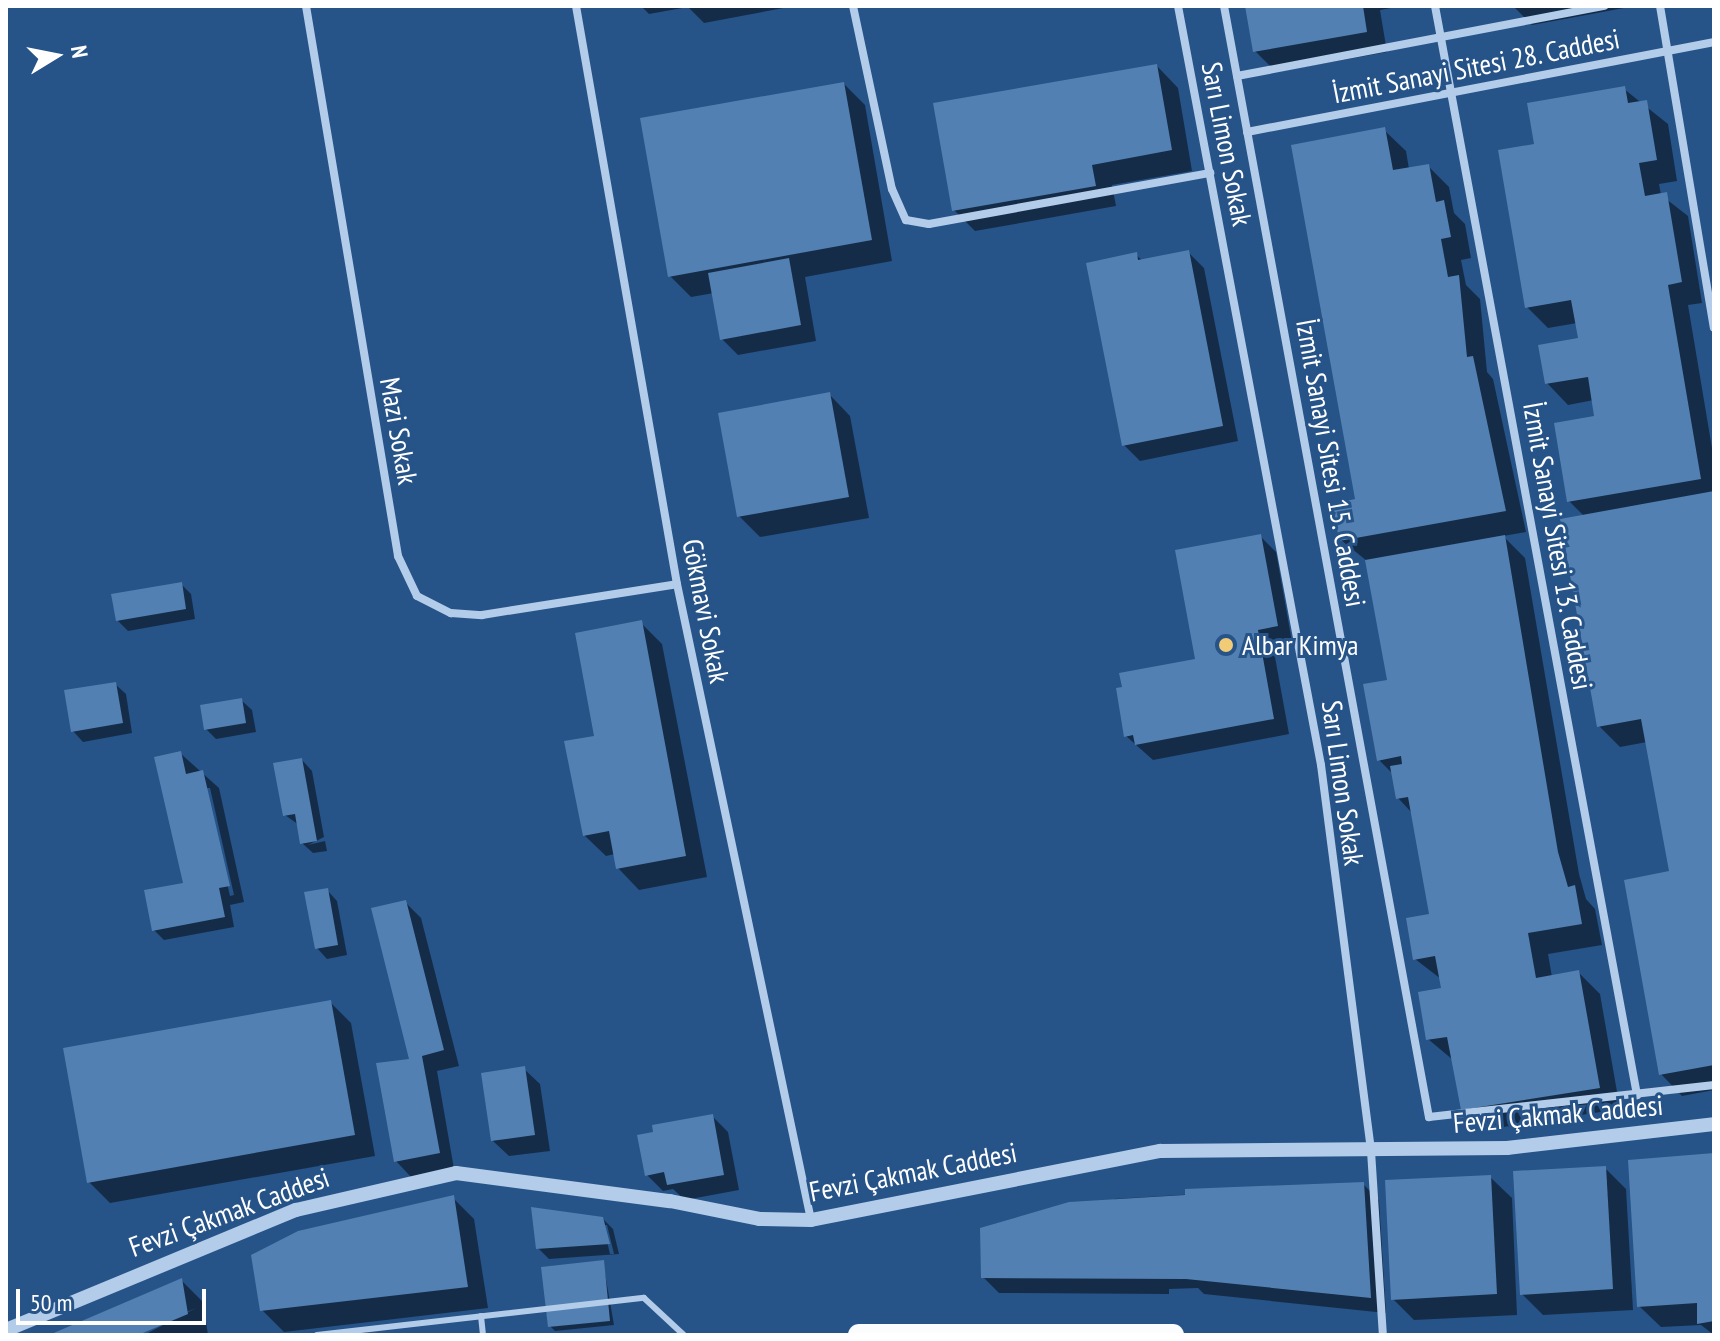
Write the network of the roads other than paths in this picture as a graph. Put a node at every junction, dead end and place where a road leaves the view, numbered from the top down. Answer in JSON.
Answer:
{"nodes":[{"id":1,"x":306,"y":6,"type":"edge"},
{"id":2,"x":576,"y":6,"type":"edge"},
{"id":3,"x":853,"y":6,"type":"edge"},
{"id":4,"x":1178,"y":6,"type":"edge"},
{"id":5,"x":1224,"y":6,"type":"edge"},
{"id":6,"x":1435,"y":6,"type":"edge"},
{"id":7,"x":1604,"y":6,"type":"edge"},
{"id":8,"x":1660,"y":6,"type":"edge"},
{"id":9,"x":1441,"y":36,"type":"junction"},
{"id":10,"x":1714,"y":42,"type":"edge"},
{"id":11,"x":1664,"y":53,"type":"junction"},
{"id":12,"x":1237,"y":76,"type":"junction"},
{"id":13,"x":1452,"y":91,"type":"junction"},
{"id":14,"x":1247,"y":132,"type":"junction"},
{"id":15,"x":1210,"y":173,"type":"junction"},
{"id":16,"x":1714,"y":327,"type":"edge"},
{"id":17,"x":677,"y":584,"type":"junction"},
{"id":18,"x":1714,"y":1085,"type":"edge"},
{"id":19,"x":1637,"y":1095,"type":"junction"},
{"id":20,"x":1714,"y":1124,"type":"edge"},
{"id":21,"x":1371,"y":1151,"type":"junction"},
{"id":22,"x":811,"y":1220,"type":"junction"},
{"id":23,"x":481,"y":1316,"type":"junction"},
{"id":24,"x":6,"y":1330,"type":"edge"},
{"id":25,"x":317,"y":1335,"type":"edge"},
{"id":26,"x":483,"y":1335,"type":"edge"},
{"id":27,"x":684,"y":1335,"type":"edge"},
{"id":28,"x":859,"y":1335,"type":"edge"},
{"id":29,"x":1173,"y":1335,"type":"edge"},
{"id":30,"x":1383,"y":1335,"type":"edge"}],
"edges":[{"from":1,"to":17,"type":"street","name":"Mazi Sokak"},
{"from":2,"to":17,"type":"street","name":"Gökmavi Sokak"},
{"from":3,"to":15,"type":"street"},
{"from":4,"to":15,"type":"street","name":"Sarı Limon Sokak"},
{"from":5,"to":12,"type":"street","name":"İzmit Sanayi Sitesi 15. Caddesi"},
{"from":6,"to":9,"type":"street","name":"İzmit Sanayi Sitesi 13. Caddesi"},
{"from":7,"to":9,"type":"street","name":"İzmit Sanayi Sitesi 28. Caddesi"},
{"from":8,"to":11,"type":"street"},
{"from":9,"to":12,"type":"street","name":"İzmit Sanayi Sitesi 28. Caddesi"},
{"from":9,"to":13,"type":"street","name":"İzmit Sanayi Sitesi 13. Caddesi"},
{"from":10,"to":11,"type":"street","name":"İzmit Sanayi Sitesi 28. Caddesi"},
{"from":11,"to":13,"type":"street","name":"İzmit Sanayi Sitesi 28. Caddesi"},
{"from":11,"to":16,"type":"street"},
{"from":12,"to":14,"type":"street","name":"İzmit Sanayi Sitesi 15. Caddesi"},
{"from":13,"to":14,"type":"street","name":"İzmit Sanayi Sitesi 28. Caddesi"},
{"from":13,"to":19,"type":"street","name":"İzmit Sanayi Sitesi 13. Caddesi"},
{"from":14,"to":19,"type":"street","name":"İzmit Sanayi Sitesi 15. Caddesi"},
{"from":15,"to":21,"type":"street","name":"Sarı Limon Sokak"},
{"from":17,"to":22,"type":"street","name":"Gökmavi Sokak"},
{"from":18,"to":19,"type":"street"},
{"from":20,"to":21,"type":"street","name":"Fevzi Çakmak Caddesi"},
{"from":21,"to":22,"type":"street","name":"Fevzi Çakmak Caddesi"},
{"from":21,"to":30,"type":"street","name":"Sarı Limon Sokak"},
{"from":22,"to":24,"type":"street","name":"Fevzi Çakmak Caddesi"},
{"from":23,"to":25,"type":"lane"},
{"from":23,"to":26,"type":"lane"},
{"from":23,"to":27,"type":"lane"},
{"from":28,"to":29,"type":"highway"}]}
